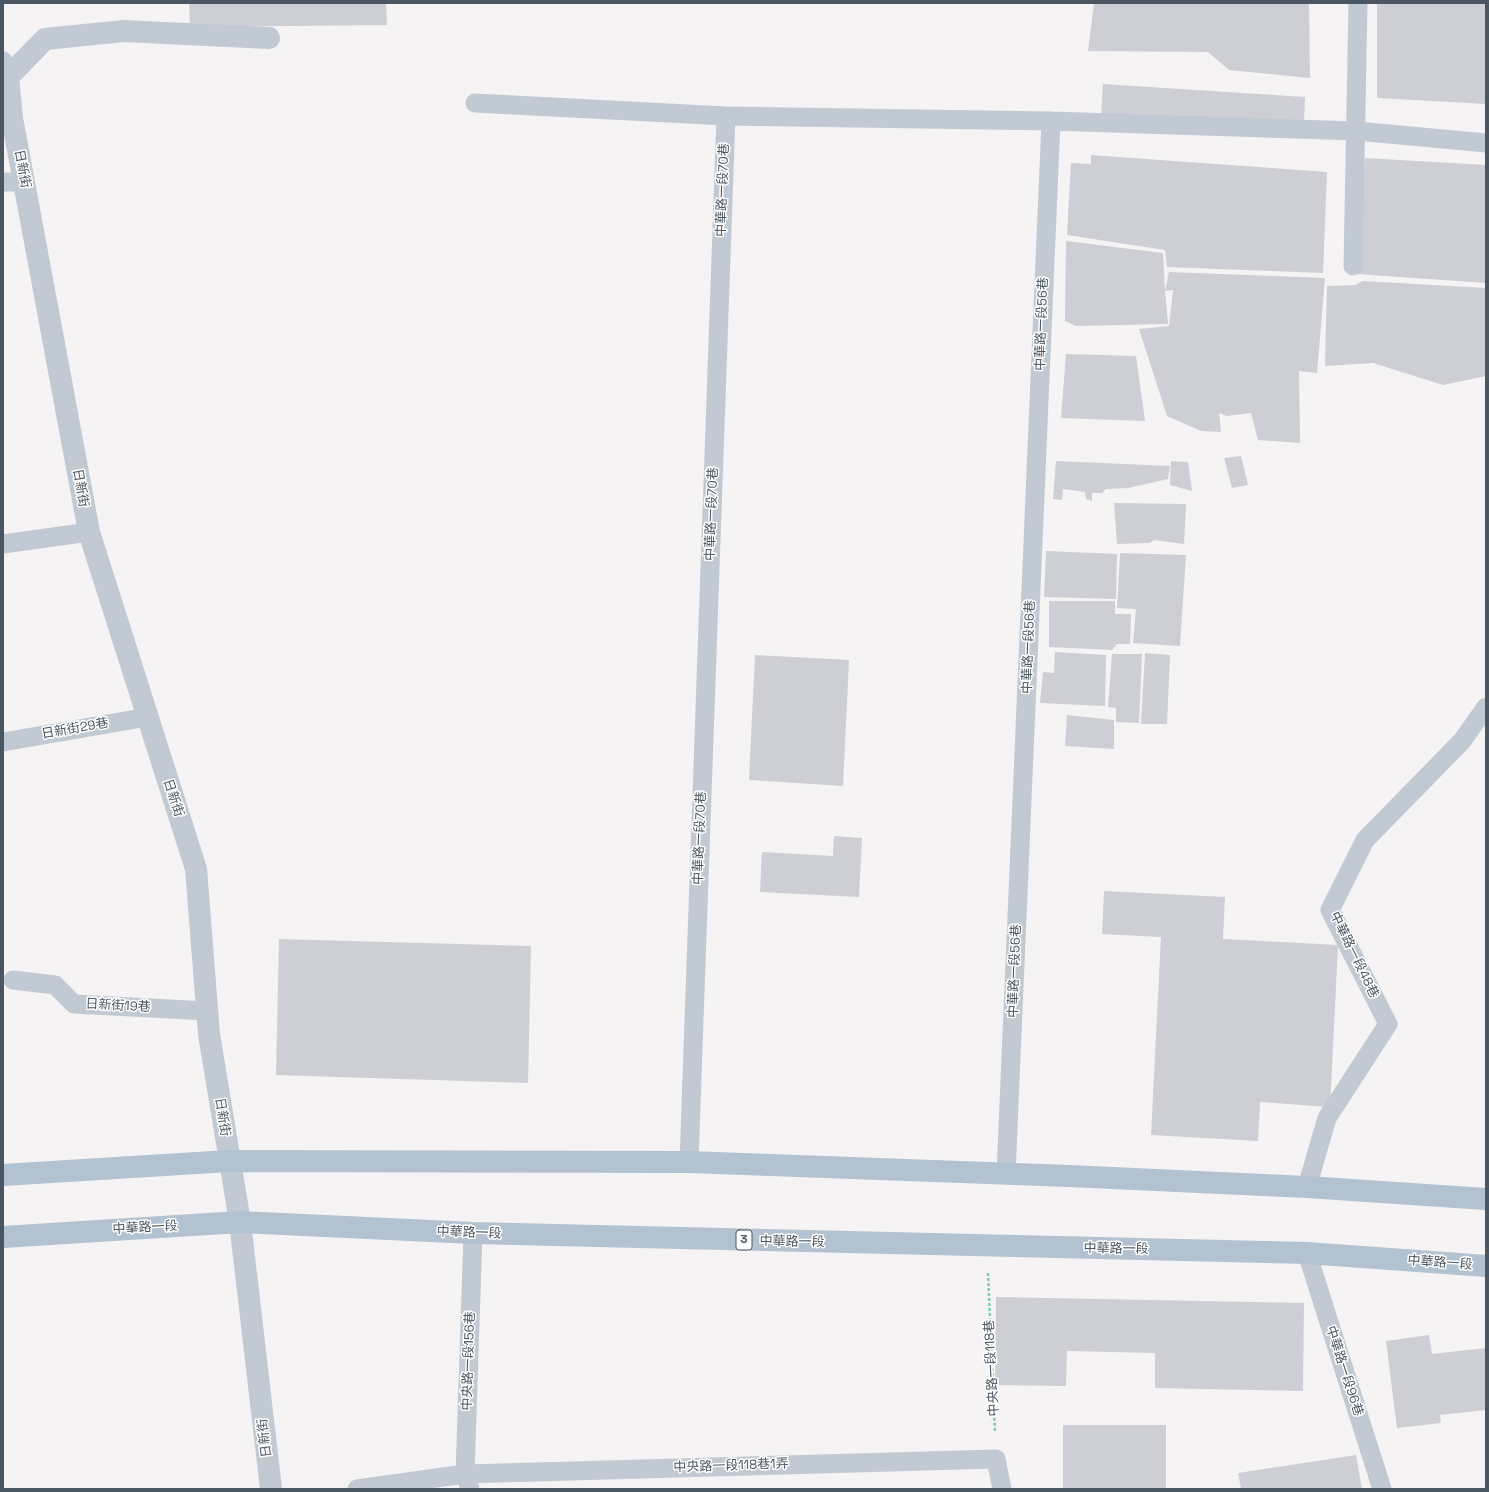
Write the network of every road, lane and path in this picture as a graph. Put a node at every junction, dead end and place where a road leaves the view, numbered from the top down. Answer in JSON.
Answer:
{"nodes":[{"id":1,"x":1358,"y":3,"type":"edge"},
{"id":2,"x":269,"y":38,"type":"dead end"},
{"id":3,"x":6,"y":69,"type":"edge"},
{"id":4,"x":475,"y":103,"type":"dead end"},
{"id":5,"x":8,"y":114,"type":"edge"},
{"id":6,"x":726,"y":116,"type":"junction"},
{"id":7,"x":1051,"y":121,"type":"junction"},
{"id":8,"x":1357,"y":131,"type":"junction"},
{"id":9,"x":1486,"y":143,"type":"edge"},
{"id":10,"x":3,"y":182,"type":"edge"},
{"id":11,"x":24,"y":182,"type":"junction"},
{"id":12,"x":1353,"y":266,"type":"dead end"},
{"id":13,"x":88,"y":532,"type":"junction"},
{"id":14,"x":3,"y":544,"type":"edge"},
{"id":15,"x":1486,"y":707,"type":"edge"},
{"id":16,"x":148,"y":717,"type":"junction"},
{"id":17,"x":3,"y":742,"type":"edge"},
{"id":18,"x":13,"y":980,"type":"dead end"},
{"id":19,"x":208,"y":1011,"type":"junction"},
{"id":20,"x":229,"y":1161,"type":"junction"},
{"id":21,"x":689,"y":1162,"type":"junction"},
{"id":22,"x":1006,"y":1174,"type":"junction"},
{"id":23,"x":3,"y":1175,"type":"edge"},
{"id":24,"x":1307,"y":1187,"type":"junction"},
{"id":25,"x":1486,"y":1199,"type":"edge"},
{"id":26,"x":240,"y":1222,"type":"junction"},
{"id":27,"x":473,"y":1233,"type":"junction"},
{"id":28,"x":3,"y":1237,"type":"edge"},
{"id":29,"x":987,"y":1246,"type":"junction"},
{"id":30,"x":1307,"y":1254,"type":"junction"},
{"id":31,"x":1486,"y":1266,"type":"edge"},
{"id":32,"x":996,"y":1459,"type":"junction"},
{"id":33,"x":467,"y":1481,"type":"edge"},
{"id":34,"x":271,"y":1489,"type":"edge"},
{"id":35,"x":357,"y":1489,"type":"edge"},
{"id":36,"x":1002,"y":1489,"type":"edge"},
{"id":37,"x":1382,"y":1489,"type":"edge"}],
"edges":[{"from":1,"to":8,"type":"lane"},
{"from":2,"to":3,"type":"street","name":"日新街"},
{"from":3,"to":5,"type":"street","name":"日新街"},
{"from":4,"to":6,"type":"lane"},
{"from":5,"to":11,"type":"street","name":"日新街"},
{"from":6,"to":7,"type":"lane"},
{"from":6,"to":21,"type":"lane","name":"中華路一段70巷"},
{"from":7,"to":8,"type":"lane"},
{"from":7,"to":22,"type":"lane","name":"中華路一段56巷"},
{"from":8,"to":9,"type":"lane"},
{"from":8,"to":12,"type":"lane"},
{"from":10,"to":11,"type":"lane"},
{"from":11,"to":13,"type":"street","name":"日新街"},
{"from":13,"to":14,"type":"lane"},
{"from":13,"to":16,"type":"street","name":"日新街"},
{"from":15,"to":24,"type":"lane","name":"中華路一段48巷"},
{"from":16,"to":17,"type":"lane","name":"日新街29巷"},
{"from":16,"to":19,"type":"street","name":"日新街"},
{"from":18,"to":19,"type":"lane","name":"日新街19巷"},
{"from":19,"to":20,"type":"street","name":"日新街"},
{"from":20,"to":21,"type":"main road"},
{"from":20,"to":23,"type":"main road"},
{"from":20,"to":26,"type":"street","name":"日新街"},
{"from":21,"to":22,"type":"main road"},
{"from":22,"to":24,"type":"main road"},
{"from":24,"to":25,"type":"main road"},
{"from":26,"to":27,"type":"main road","name":"中華路一段","number":"3"},
{"from":26,"to":28,"type":"main road","name":"中華路一段","number":"3"},
{"from":26,"to":34,"type":"street","name":"日新街"},
{"from":27,"to":29,"type":"main road","name":"中華路一段","number":"3"},
{"from":27,"to":33,"type":"lane","name":"中央路一段156巷"},
{"from":29,"to":30,"type":"main road","name":"中華路一段","number":"3"},
{"from":29,"to":32,"type":"path","name":"中央路一段118巷"},
{"from":30,"to":31,"type":"main road","name":"中華路一段","number":"3"},
{"from":30,"to":37,"type":"lane","name":"中華路一段96巷"},
{"from":32,"to":33,"type":"lane","name":"中央路一段118巷1弄"},
{"from":32,"to":36,"type":"lane"},
{"from":33,"to":35,"type":"lane","name":"中央路一段118巷1弄"}]}
